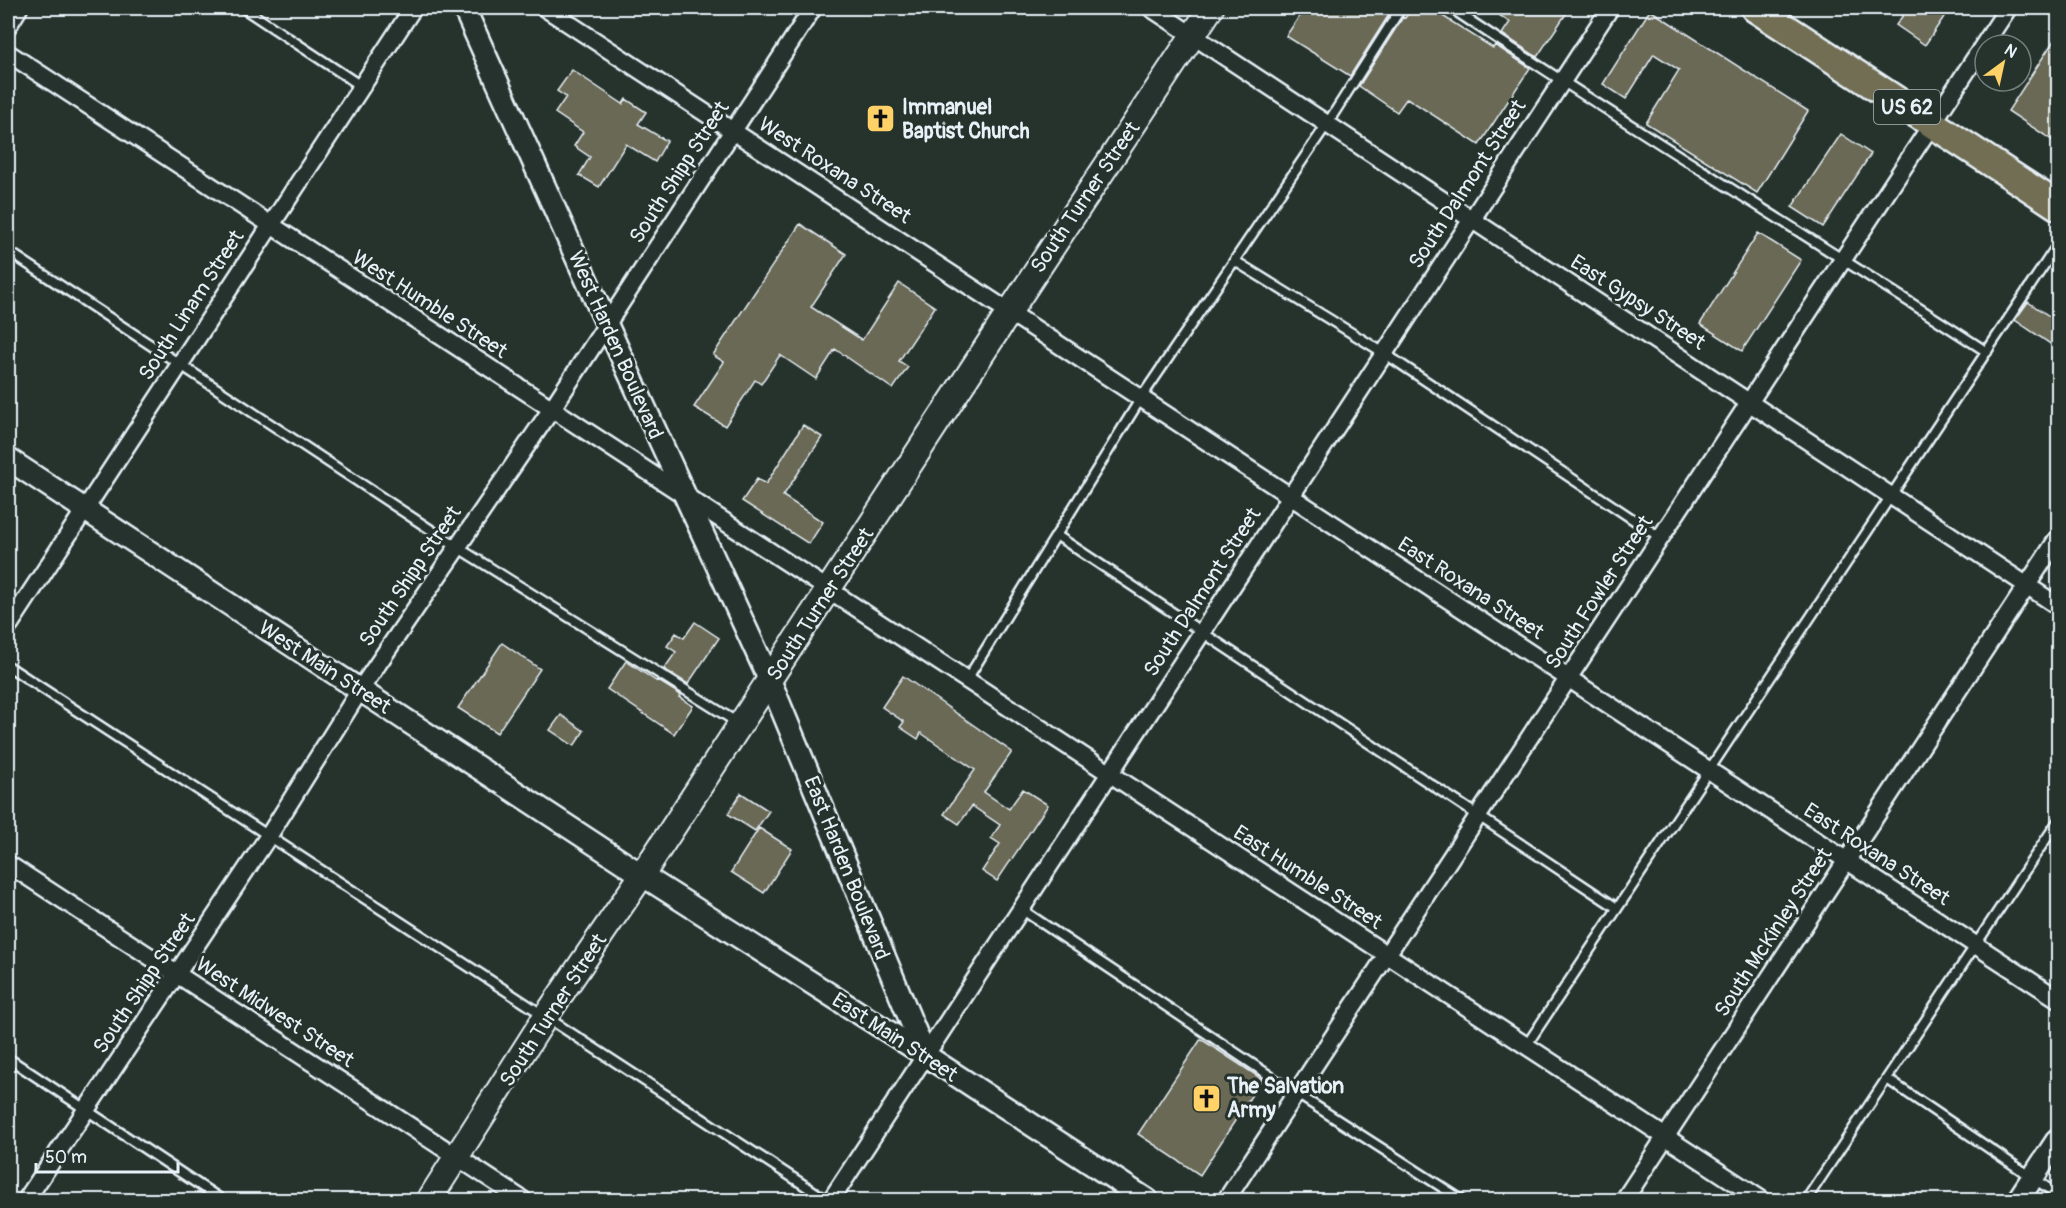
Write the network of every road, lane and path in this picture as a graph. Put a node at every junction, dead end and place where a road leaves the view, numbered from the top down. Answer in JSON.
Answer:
{"nodes":[{"id":1,"x":20,"y":8,"type":"edge"},
{"id":2,"x":243,"y":8,"type":"edge"},
{"id":3,"x":413,"y":8,"type":"edge"},
{"id":4,"x":464,"y":8,"type":"edge"},
{"id":5,"x":545,"y":8,"type":"edge"},
{"id":6,"x":813,"y":8,"type":"edge"},
{"id":7,"x":1150,"y":8,"type":"edge"},
{"id":8,"x":1211,"y":8,"type":"edge"},
{"id":9,"x":1401,"y":8,"type":"edge"},
{"id":10,"x":1451,"y":8,"type":"edge"},
{"id":11,"x":1610,"y":8,"type":"edge"},
{"id":12,"x":1755,"y":8,"type":"edge"},
{"id":13,"x":2008,"y":8,"type":"edge"},
{"id":14,"x":8,"y":26,"type":"edge"},
{"id":15,"x":1193,"y":35,"type":"junction"},
{"id":16,"x":8,"y":53,"type":"edge"},
{"id":17,"x":1561,"y":81,"type":"junction"},
{"id":18,"x":362,"y":86,"type":"junction"},
{"id":19,"x":1933,"y":123,"type":"junction"},
{"id":20,"x":1327,"y":124,"type":"junction"},
{"id":21,"x":733,"y":130,"type":"junction"},
{"id":22,"x":2058,"y":206,"type":"edge"},
{"id":23,"x":1471,"y":218,"type":"junction"},
{"id":24,"x":270,"y":226,"type":"junction"},
{"id":25,"x":2058,"y":244,"type":"edge"},
{"id":26,"x":8,"y":251,"type":"edge"},
{"id":27,"x":1844,"y":259,"type":"junction"},
{"id":28,"x":1235,"y":261,"type":"junction"},
{"id":29,"x":1010,"y":311,"type":"junction"},
{"id":30,"x":606,"y":325,"type":"junction"},
{"id":31,"x":1987,"y":352,"type":"junction"},
{"id":32,"x":1384,"y":353,"type":"junction"},
{"id":33,"x":180,"y":363,"type":"junction"},
{"id":34,"x":1141,"y":398,"type":"junction"},
{"id":35,"x":1750,"y":402,"type":"junction"},
{"id":36,"x":551,"y":410,"type":"junction"},
{"id":37,"x":8,"y":459,"type":"edge"},
{"id":38,"x":1891,"y":495,"type":"junction"},
{"id":39,"x":1290,"y":497,"type":"junction"},
{"id":40,"x":686,"y":499,"type":"junction"},
{"id":41,"x":84,"y":510,"type":"junction"},
{"id":42,"x":1056,"y":535,"type":"junction"},
{"id":43,"x":1661,"y":538,"type":"junction"},
{"id":44,"x":2058,"y":538,"type":"edge"},
{"id":45,"x":457,"y":547,"type":"junction"},
{"id":46,"x":2028,"y":585,"type":"junction"},
{"id":47,"x":829,"y":592,"type":"junction"},
{"id":48,"x":2058,"y":606,"type":"edge"},
{"id":49,"x":8,"y":627,"type":"edge"},
{"id":50,"x":1202,"y":633,"type":"junction"},
{"id":51,"x":8,"y":666,"type":"edge"},
{"id":52,"x":1569,"y":679,"type":"junction"},
{"id":53,"x":770,"y":681,"type":"junction"},
{"id":54,"x":966,"y":681,"type":"junction"},
{"id":55,"x":360,"y":690,"type":"junction"},
{"id":56,"x":741,"y":725,"type":"junction"},
{"id":57,"x":1710,"y":771,"type":"junction"},
{"id":58,"x":1109,"y":775,"type":"junction"},
{"id":59,"x":1479,"y":817,"type":"junction"},
{"id":60,"x":2058,"y":821,"type":"edge"},
{"id":61,"x":268,"y":837,"type":"junction"},
{"id":62,"x":1846,"y":861,"type":"junction"},
{"id":63,"x":8,"y":864,"type":"edge"},
{"id":64,"x":642,"y":876,"type":"junction"},
{"id":65,"x":1617,"y":908,"type":"junction"},
{"id":66,"x":1021,"y":909,"type":"junction"},
{"id":67,"x":1976,"y":945,"type":"junction"},
{"id":68,"x":1388,"y":956,"type":"junction"},
{"id":69,"x":177,"y":975,"type":"junction"},
{"id":70,"x":2058,"y":999,"type":"edge"},
{"id":71,"x":546,"y":1016,"type":"junction"},
{"id":72,"x":1526,"y":1047,"type":"junction"},
{"id":73,"x":925,"y":1055,"type":"junction"},
{"id":74,"x":8,"y":1058,"type":"edge"},
{"id":75,"x":1887,"y":1079,"type":"junction"},
{"id":76,"x":1297,"y":1094,"type":"junction"},
{"id":77,"x":86,"y":1109,"type":"junction"},
{"id":78,"x":1665,"y":1138,"type":"junction"},
{"id":79,"x":2058,"y":1139,"type":"edge"},
{"id":80,"x":458,"y":1158,"type":"junction"},
{"id":81,"x":2033,"y":1178,"type":"junction"},
{"id":82,"x":2058,"y":1195,"type":"edge"},
{"id":83,"x":26,"y":1200,"type":"edge"},
{"id":84,"x":222,"y":1200,"type":"edge"},
{"id":85,"x":429,"y":1200,"type":"edge"},
{"id":86,"x":523,"y":1200,"type":"edge"},
{"id":87,"x":829,"y":1200,"type":"edge"},
{"id":88,"x":1147,"y":1200,"type":"edge"},
{"id":89,"x":1226,"y":1200,"type":"edge"},
{"id":90,"x":1462,"y":1200,"type":"edge"},
{"id":91,"x":1624,"y":1200,"type":"edge"},
{"id":92,"x":1762,"y":1200,"type":"edge"},
{"id":93,"x":1806,"y":1200,"type":"edge"},
{"id":94,"x":2018,"y":1200,"type":"edge"}],
"edges":[{"from":1,"to":14,"type":"street"},
{"from":2,"to":18,"type":"lane"},
{"from":3,"to":18,"type":"street","name":"South Linam Street"},
{"from":4,"to":30,"type":"street","name":"West Harden Boulevard"},
{"from":5,"to":21,"type":"street","name":"West Roxana Street"},
{"from":6,"to":21,"type":"street","name":"South Shipp Street"},
{"from":7,"to":15,"type":"street","name":"East Gypsy Street"},
{"from":8,"to":15,"type":"main road","name":"South Turner Street"},
{"from":9,"to":20,"type":"lane"},
{"from":10,"to":17,"type":"lane"},
{"from":11,"to":17,"type":"street","name":"South Dalmont Street"},
{"from":12,"to":19,"type":"highway","number":"US 62"},
{"from":13,"to":19,"type":"street","name":"South Fowler Street"},
{"from":15,"to":20,"type":"street","name":"East Gypsy Street"},
{"from":15,"to":29,"type":"main road","name":"South Turner Street"},
{"from":16,"to":24,"type":"street","name":"West Humble Street"},
{"from":17,"to":23,"type":"street","name":"South Dalmont Street"},
{"from":17,"to":27,"type":"lane"},
{"from":18,"to":24,"type":"street","name":"South Linam Street"},
{"from":19,"to":22,"type":"highway","number":"US 62"},
{"from":19,"to":27,"type":"street","name":"South Fowler Street"},
{"from":20,"to":23,"type":"street","name":"East Gypsy Street"},
{"from":20,"to":28,"type":"lane"},
{"from":21,"to":29,"type":"street","name":"West Roxana Street"},
{"from":21,"to":30,"type":"street","name":"South Shipp Street"},
{"from":23,"to":32,"type":"street","name":"South Dalmont Street"},
{"from":23,"to":35,"type":"street","name":"East Gypsy Street"},
{"from":24,"to":33,"type":"street","name":"South Linam Street"},
{"from":24,"to":36,"type":"street","name":"West Humble Street"},
{"from":25,"to":31,"type":"lane"},
{"from":26,"to":33,"type":"lane"},
{"from":27,"to":31,"type":"lane"},
{"from":27,"to":35,"type":"street","name":"South Fowler Street"},
{"from":28,"to":32,"type":"lane"},
{"from":28,"to":34,"type":"lane"},
{"from":29,"to":34,"type":"street","name":"East Roxana Street"},
{"from":29,"to":47,"type":"main road","name":"South Turner Street"},
{"from":30,"to":36,"type":"street","name":"South Shipp Street"},
{"from":30,"to":40,"type":"street","name":"West Harden Boulevard"},
{"from":31,"to":38,"type":"lane"},
{"from":32,"to":39,"type":"street","name":"South Dalmont Street"},
{"from":32,"to":43,"type":"lane"},
{"from":33,"to":41,"type":"street","name":"South Linam Street"},
{"from":33,"to":45,"type":"lane"},
{"from":34,"to":39,"type":"street","name":"East Roxana Street"},
{"from":34,"to":42,"type":"lane"},
{"from":35,"to":38,"type":"street","name":"East Gypsy Street"},
{"from":35,"to":43,"type":"street","name":"South Fowler Street"},
{"from":36,"to":40,"type":"street","name":"West Humble Street"},
{"from":36,"to":45,"type":"street","name":"South Shipp Street"},
{"from":37,"to":41,"type":"street","name":"West Main Street"},
{"from":38,"to":46,"type":"street","name":"East Gypsy Street"},
{"from":38,"to":57,"type":"lane"},
{"from":39,"to":50,"type":"street","name":"South Dalmont Street"},
{"from":39,"to":52,"type":"street","name":"East Roxana Street"},
{"from":40,"to":47,"type":"street","name":"West Humble Street"},
{"from":40,"to":53,"type":"street","name":"West Harden Boulevard"},
{"from":41,"to":49,"type":"street","name":"South Linam Street"},
{"from":41,"to":55,"type":"street","name":"West Main Street"},
{"from":42,"to":50,"type":"lane"},
{"from":42,"to":54,"type":"lane"},
{"from":43,"to":52,"type":"street","name":"South Fowler Street"},
{"from":44,"to":46,"type":"street","name":"South McKinley Street"},
{"from":45,"to":55,"type":"street","name":"South Shipp Street"},
{"from":45,"to":56,"type":"lane"},
{"from":46,"to":48,"type":"street","name":"East Gypsy Street"},
{"from":46,"to":62,"type":"street","name":"South McKinley Street"},
{"from":47,"to":53,"type":"main road","name":"South Turner Street"},
{"from":47,"to":54,"type":"street","name":"East Humble Street"},
{"from":50,"to":58,"type":"street","name":"South Dalmont Street"},
{"from":50,"to":59,"type":"lane"},
{"from":51,"to":61,"type":"lane"},
{"from":52,"to":57,"type":"street","name":"East Roxana Street"},
{"from":52,"to":59,"type":"street","name":"South Fowler Street"},
{"from":53,"to":56,"type":"main road","name":"South Turner Street"},
{"from":53,"to":73,"type":"street","name":"East Harden Boulevard"},
{"from":54,"to":58,"type":"street","name":"East Humble Street"},
{"from":55,"to":61,"type":"street","name":"South Shipp Street"},
{"from":55,"to":64,"type":"street","name":"West Main Street"},
{"from":56,"to":64,"type":"main road","name":"South Turner Street"},
{"from":57,"to":62,"type":"street","name":"East Roxana Street"},
{"from":57,"to":65,"type":"lane"},
{"from":58,"to":66,"type":"street","name":"South Dalmont Street"},
{"from":58,"to":68,"type":"street","name":"East Humble Street"},
{"from":59,"to":65,"type":"lane"},
{"from":59,"to":68,"type":"street","name":"South Fowler Street"},
{"from":60,"to":67,"type":"lane"},
{"from":61,"to":69,"type":"street","name":"South Shipp Street"},
{"from":61,"to":71,"type":"lane"},
{"from":62,"to":67,"type":"street","name":"East Roxana Street"},
{"from":62,"to":78,"type":"street","name":"South McKinley Street"},
{"from":63,"to":69,"type":"street","name":"West Midwest Street"},
{"from":64,"to":71,"type":"main road","name":"South Turner Street"},
{"from":64,"to":73,"type":"street","name":"East Main Street"},
{"from":65,"to":72,"type":"lane"},
{"from":66,"to":73,"type":"street","name":"South Dalmont Street"},
{"from":66,"to":76,"type":"lane"},
{"from":67,"to":70,"type":"street","name":"East Roxana Street"},
{"from":67,"to":75,"type":"lane"},
{"from":68,"to":72,"type":"street","name":"East Humble Street"},
{"from":68,"to":76,"type":"street","name":"South Fowler Street"},
{"from":69,"to":77,"type":"street","name":"South Shipp Street"},
{"from":69,"to":80,"type":"street","name":"West Midwest Street"},
{"from":71,"to":80,"type":"main road","name":"South Turner Street"},
{"from":71,"to":87,"type":"lane"},
{"from":72,"to":78,"type":"street","name":"East Humble Street"},
{"from":73,"to":87,"type":"street","name":"South Dalmont Street"},
{"from":73,"to":88,"type":"street","name":"East Main Street"},
{"from":74,"to":77,"type":"lane"},
{"from":75,"to":81,"type":"lane"},
{"from":75,"to":93,"type":"lane"},
{"from":76,"to":89,"type":"street","name":"South Fowler Street"},
{"from":76,"to":90,"type":"lane"},
{"from":77,"to":83,"type":"street","name":"South Shipp Street"},
{"from":77,"to":84,"type":"lane"},
{"from":78,"to":91,"type":"street","name":"South McKinley Street"},
{"from":78,"to":92,"type":"street","name":"East Humble Street"},
{"from":79,"to":81,"type":"street"},
{"from":80,"to":85,"type":"main road","name":"South Turner Street"},
{"from":80,"to":86,"type":"street","name":"West Midwest Street"},
{"from":81,"to":82,"type":"lane"},
{"from":81,"to":94,"type":"street"}]}
